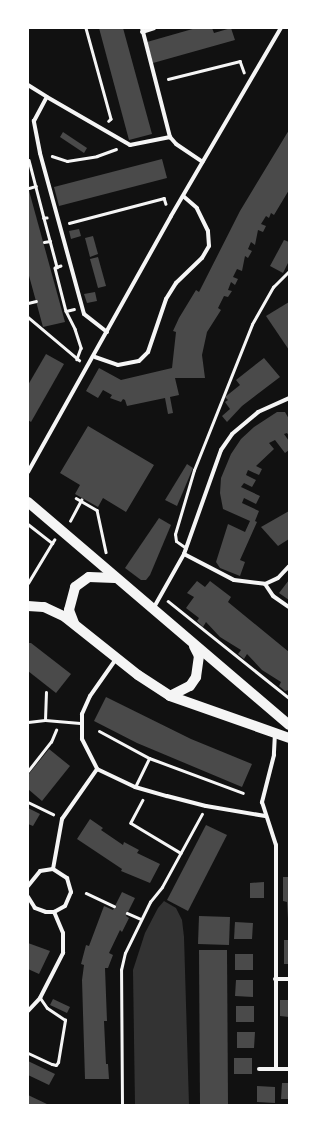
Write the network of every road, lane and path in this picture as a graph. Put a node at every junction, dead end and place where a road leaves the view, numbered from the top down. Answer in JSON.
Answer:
{"nodes":[{"id":1,"x":86,"y":28,"type":"edge"},
{"id":2,"x":154,"y":28,"type":"edge"},
{"id":3,"x":281,"y":28,"type":"edge"},
{"id":4,"x":142,"y":30,"type":"edge"},
{"id":5,"x":240,"y":61,"type":"dead end"},
{"id":6,"x":168,"y":79,"type":"dead end"},
{"id":7,"x":28,"y":85,"type":"edge"},
{"id":8,"x":47,"y":97,"type":"junction"},
{"id":9,"x":103,"y":130,"type":"junction"},
{"id":10,"x":170,"y":137,"type":"junction"},
{"id":11,"x":130,"y":145,"type":"junction"},
{"id":12,"x":40,"y":153,"type":"junction"},
{"id":13,"x":29,"y":160,"type":"edge"},
{"id":14,"x":203,"y":162,"type":"junction"},
{"id":15,"x":36,"y":186,"type":"junction"},
{"id":16,"x":29,"y":188,"type":"edge"},
{"id":17,"x":183,"y":196,"type":"junction"},
{"id":18,"x":164,"y":198,"type":"dead end"},
{"id":19,"x":44,"y":218,"type":"dead end"},
{"id":20,"x":68,"y":224,"type":"dead end"},
{"id":21,"x":50,"y":240,"type":"dead end"},
{"id":22,"x":44,"y":242,"type":"dead end"},
{"id":23,"x":57,"y":264,"type":"dead end"},
{"id":24,"x":289,"y":272,"type":"edge"},
{"id":25,"x":62,"y":294,"type":"junction"},
{"id":26,"x":58,"y":296,"type":"dead end"},
{"id":27,"x":36,"y":301,"type":"dead end"},
{"id":28,"x":28,"y":303,"type":"edge"},
{"id":29,"x":71,"y":310,"type":"dead end"},
{"id":30,"x":66,"y":311,"type":"junction"},
{"id":31,"x":28,"y":317,"type":"edge"},
{"id":32,"x":107,"y":332,"type":"junction"},
{"id":33,"x":95,"y":357,"type":"junction"},
{"id":34,"x":77,"y":359,"type":"junction"},
{"id":35,"x":88,"y":368,"type":"junction"},
{"id":36,"x":289,"y":398,"type":"edge"},
{"id":37,"x":28,"y":472,"type":"edge"},
{"id":38,"x":76,"y":498,"type":"dead end"},
{"id":39,"x":28,"y":502,"type":"edge"},
{"id":40,"x":52,"y":543,"type":"dead end"},
{"id":41,"x":186,"y":548,"type":"junction"},
{"id":42,"x":184,"y":554,"type":"junction"},
{"id":43,"x":289,"y":566,"type":"edge"},
{"id":44,"x":111,"y":574,"type":"junction"},
{"id":45,"x":28,"y":583,"type":"edge"},
{"id":46,"x":265,"y":584,"type":"junction"},
{"id":47,"x":161,"y":596,"type":"junction"},
{"id":48,"x":28,"y":606,"type":"edge"},
{"id":49,"x":289,"y":607,"type":"edge"},
{"id":50,"x":153,"y":610,"type":"junction"},
{"id":51,"x":74,"y":623,"type":"junction"},
{"id":52,"x":193,"y":644,"type":"junction"},
{"id":53,"x":223,"y":648,"type":"dead end"},
{"id":54,"x":231,"y":652,"type":"junction"},
{"id":55,"x":116,"y":659,"type":"junction"},
{"id":56,"x":46,"y":692,"type":"dead end"},
{"id":57,"x":170,"y":696,"type":"junction"},
{"id":58,"x":289,"y":698,"type":"edge"},
{"id":59,"x":45,"y":720,"type":"junction"},
{"id":60,"x":28,"y":722,"type":"edge"},
{"id":61,"x":57,"y":722,"type":"junction"},
{"id":62,"x":80,"y":723,"type":"junction"},
{"id":63,"x":289,"y":725,"type":"edge"},
{"id":64,"x":99,"y":731,"type":"dead end"},
{"id":65,"x":275,"y":733,"type":"junction"},
{"id":66,"x":289,"y":738,"type":"edge"},
{"id":67,"x":149,"y":758,"type":"junction"},
{"id":68,"x":97,"y":769,"type":"junction"},
{"id":69,"x":28,"y":771,"type":"edge"},
{"id":70,"x":135,"y":787,"type":"junction"},
{"id":71,"x":148,"y":790,"type":"junction"},
{"id":72,"x":243,"y":793,"type":"dead end"},
{"id":73,"x":28,"y":802,"type":"edge"},
{"id":74,"x":206,"y":806,"type":"junction"},
{"id":75,"x":265,"y":816,"type":"junction"},
{"id":76,"x":62,"y":819,"type":"junction"},
{"id":77,"x":180,"y":853,"type":"junction"},
{"id":78,"x":53,"y":869,"type":"junction"},
{"id":79,"x":28,"y":886,"type":"edge"},
{"id":80,"x":86,"y":893,"type":"dead end"},
{"id":81,"x":28,"y":897,"type":"edge"},
{"id":82,"x":114,"y":906,"type":"dead end"},
{"id":83,"x":54,"y":912,"type":"junction"},
{"id":84,"x":127,"y":913,"type":"dead end"},
{"id":85,"x":141,"y":919,"type":"junction"},
{"id":86,"x":275,"y":979,"type":"junction"},
{"id":87,"x":289,"y":979,"type":"edge"},
{"id":88,"x":40,"y":998,"type":"junction"},
{"id":89,"x":28,"y":1010,"type":"edge"},
{"id":90,"x":28,"y":1053,"type":"edge"},
{"id":91,"x":259,"y":1069,"type":"dead end"},
{"id":92,"x":276,"y":1069,"type":"junction"},
{"id":93,"x":289,"y":1069,"type":"edge"},
{"id":94,"x":122,"y":1105,"type":"edge"}],
"edges":[{"from":1,"to":9,"type":"path"},
{"from":2,"to":4,"type":"street"},
{"from":3,"to":14,"type":"street"},
{"from":4,"to":10,"type":"street"},
{"from":5,"to":6,"type":"path"},
{"from":7,"to":8,"type":"street"},
{"from":8,"to":9,"type":"street"},
{"from":8,"to":12,"type":"street"},
{"from":9,"to":11,"type":"street"},
{"from":10,"to":11,"type":"street"},
{"from":10,"to":14,"type":"street"},
{"from":11,"to":12,"type":"path"},
{"from":12,"to":32,"type":"street"},
{"from":13,"to":15,"type":"path"},
{"from":14,"to":17,"type":"street"},
{"from":15,"to":16,"type":"path"},
{"from":15,"to":19,"type":"path"},
{"from":17,"to":32,"type":"street"},
{"from":17,"to":33,"type":"street"},
{"from":18,"to":20,"type":"path"},
{"from":21,"to":22,"type":"path"},
{"from":23,"to":25,"type":"path"},
{"from":24,"to":41,"type":"lane"},
{"from":25,"to":26,"type":"path"},
{"from":25,"to":30,"type":"path"},
{"from":27,"to":28,"type":"path"},
{"from":29,"to":30,"type":"path"},
{"from":30,"to":34,"type":"path"},
{"from":31,"to":34,"type":"path"},
{"from":32,"to":33,"type":"street"},
{"from":33,"to":35,"type":"street"},
{"from":34,"to":35,"type":"path"},
{"from":35,"to":37,"type":"street"},
{"from":36,"to":41,"type":"street"},
{"from":38,"to":44,"type":"path"},
{"from":39,"to":44,"type":"main road"},
{"from":40,"to":45,"type":"path"},
{"from":41,"to":42,"type":"street"},
{"from":42,"to":46,"type":"street"},
{"from":42,"to":47,"type":"street"},
{"from":43,"to":46,"type":"street"},
{"from":44,"to":50,"type":"main road"},
{"from":44,"to":51,"type":"main road"},
{"from":46,"to":49,"type":"street"},
{"from":47,"to":50,"type":"street"},
{"from":47,"to":54,"type":"path"},
{"from":48,"to":51,"type":"main road"},
{"from":50,"to":52,"type":"main road"},
{"from":51,"to":55,"type":"main road"},
{"from":52,"to":57,"type":"main road"},
{"from":52,"to":63,"type":"main road"},
{"from":53,"to":54,"type":"path"},
{"from":54,"to":58,"type":"path"},
{"from":55,"to":57,"type":"main road"},
{"from":55,"to":62,"type":"street"},
{"from":56,"to":59,"type":"lane"},
{"from":57,"to":65,"type":"main road"},
{"from":59,"to":60,"type":"lane"},
{"from":59,"to":61,"type":"lane"},
{"from":61,"to":62,"type":"lane"},
{"from":61,"to":69,"type":"path"},
{"from":62,"to":68,"type":"street"},
{"from":64,"to":67,"type":"lane"},
{"from":65,"to":66,"type":"main road"},
{"from":65,"to":75,"type":"street"},
{"from":67,"to":70,"type":"lane"},
{"from":67,"to":72,"type":"lane"},
{"from":68,"to":70,"type":"street"},
{"from":68,"to":76,"type":"street"},
{"from":70,"to":71,"type":"street"},
{"from":71,"to":74,"type":"street"},
{"from":71,"to":77,"type":"path"},
{"from":73,"to":76,"type":"path"},
{"from":74,"to":75,"type":"street"},
{"from":74,"to":77,"type":"path"},
{"from":75,"to":86,"type":"street"},
{"from":76,"to":78,"type":"street"},
{"from":77,"to":85,"type":"path"},
{"from":78,"to":79,"type":"street"},
{"from":78,"to":83,"type":"street"},
{"from":80,"to":82,"type":"path"},
{"from":81,"to":83,"type":"street"},
{"from":83,"to":88,"type":"street"},
{"from":84,"to":85,"type":"path"},
{"from":85,"to":94,"type":"path"},
{"from":86,"to":87,"type":"street"},
{"from":86,"to":92,"type":"street"},
{"from":88,"to":89,"type":"street"},
{"from":88,"to":90,"type":"lane"},
{"from":91,"to":92,"type":"street"},
{"from":92,"to":93,"type":"street"}]}
